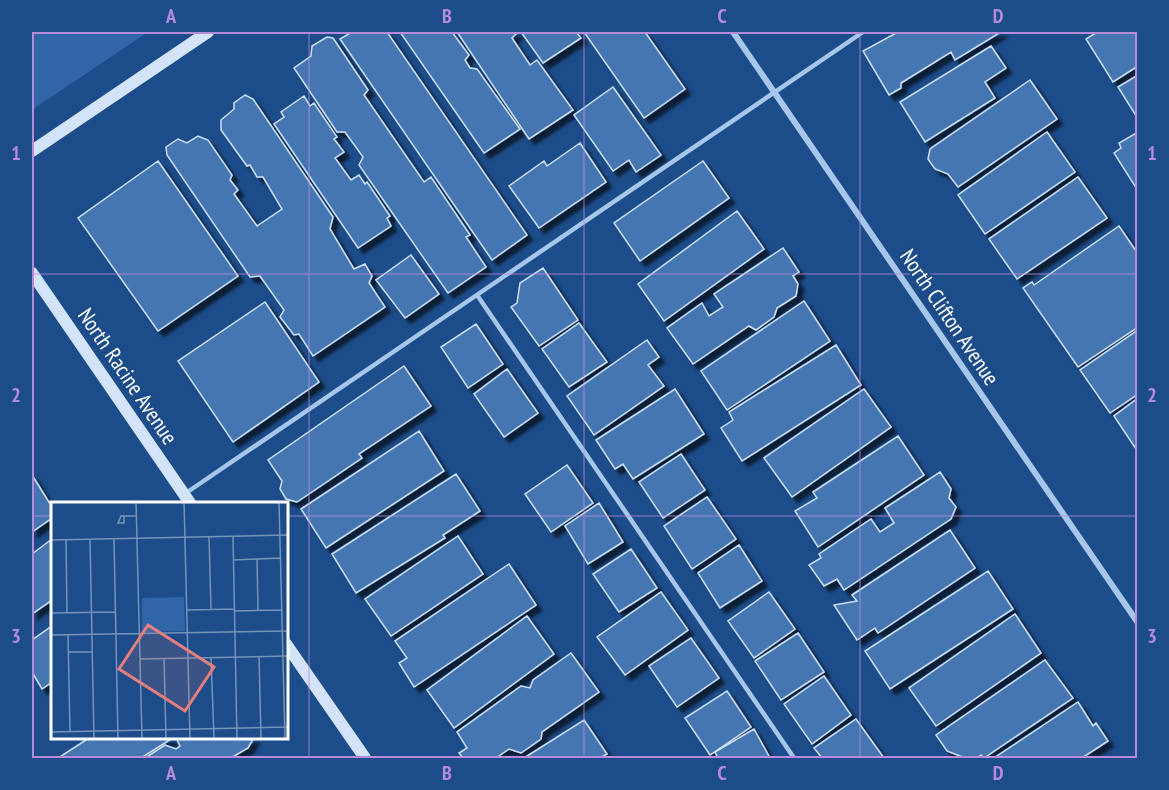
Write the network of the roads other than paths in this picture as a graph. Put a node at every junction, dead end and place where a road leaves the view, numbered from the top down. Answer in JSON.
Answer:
{"nodes":[{"id":1,"x":208,"y":32,"type":"edge"},
{"id":2,"x":733,"y":32,"type":"edge"},
{"id":3,"x":862,"y":32,"type":"edge"},
{"id":4,"x":774,"y":92,"type":"junction"},
{"id":5,"x":32,"y":151,"type":"edge"},
{"id":6,"x":32,"y":273,"type":"edge"},
{"id":7,"x":477,"y":295,"type":"junction"},
{"id":8,"x":187,"y":499,"type":"edge"},
{"id":9,"x":1137,"y":623,"type":"edge"},
{"id":10,"x":288,"y":647,"type":"edge"},
{"id":11,"x":365,"y":759,"type":"edge"},
{"id":12,"x":794,"y":759,"type":"edge"}],
"edges":[{"from":1,"to":5,"type":"street"},
{"from":2,"to":4,"type":"street","name":"North Clifton Avenue"},
{"from":3,"to":4,"type":"lane"},
{"from":4,"to":7,"type":"lane"},
{"from":4,"to":9,"type":"street","name":"North Clifton Avenue"},
{"from":6,"to":8,"type":"street","name":"North Racine Avenue"},
{"from":7,"to":8,"type":"lane"},
{"from":7,"to":12,"type":"lane"},
{"from":10,"to":11,"type":"street"}]}
